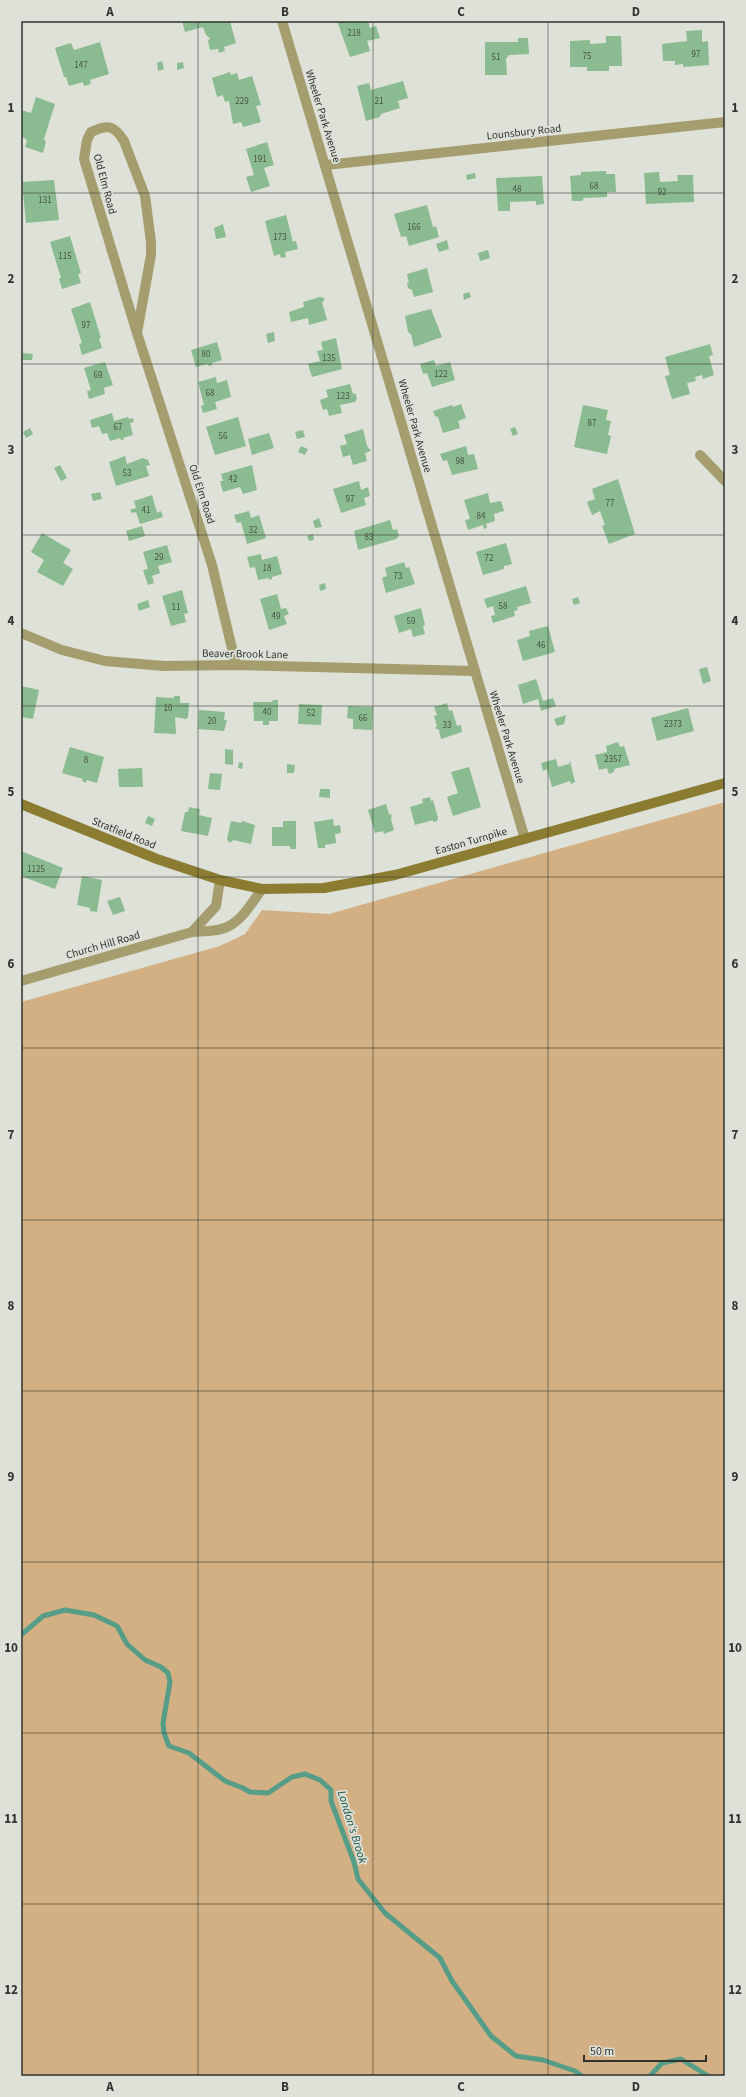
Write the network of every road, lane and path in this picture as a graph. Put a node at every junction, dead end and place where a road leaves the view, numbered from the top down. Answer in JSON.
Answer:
{"nodes":[{"id":1,"x":282,"y":21,"type":"edge"},
{"id":2,"x":725,"y":122,"type":"edge"},
{"id":3,"x":326,"y":165,"type":"junction"},
{"id":4,"x":137,"y":333,"type":"junction"},
{"id":5,"x":700,"y":455,"type":"dead end"},
{"id":6,"x":725,"y":481,"type":"edge"},
{"id":7,"x":21,"y":632,"type":"edge"},
{"id":8,"x":236,"y":665,"type":"junction"},
{"id":9,"x":474,"y":671,"type":"junction"},
{"id":10,"x":725,"y":783,"type":"edge"},
{"id":11,"x":21,"y":804,"type":"edge"},
{"id":12,"x":525,"y":838,"type":"junction"},
{"id":13,"x":220,"y":880,"type":"junction"},
{"id":14,"x":262,"y":889,"type":"junction"},
{"id":15,"x":192,"y":932,"type":"junction"},
{"id":16,"x":21,"y":981,"type":"edge"}],
"edges":[{"from":1,"to":3,"type":"street","name":"Wheeler Park Avenue"},
{"from":2,"to":3,"type":"street","name":"Lounsbury Road"},
{"from":3,"to":9,"type":"street","name":"Wheeler Park Avenue"},
{"from":4,"to":4,"type":"street","name":"Old Elm Road"},
{"from":4,"to":8,"type":"street","name":"Old Elm Road"},
{"from":5,"to":6,"type":"street"},
{"from":7,"to":8,"type":"street","name":"Beaver Brook Lane"},
{"from":8,"to":9,"type":"street","name":"Beaver Brook Lane"},
{"from":9,"to":12,"type":"street","name":"Wheeler Park Avenue"},
{"from":10,"to":12,"type":"main road","name":"Easton Turnpike"},
{"from":11,"to":13,"type":"main road","name":"Stratfield Road"},
{"from":12,"to":14,"type":"main road","name":"Easton Turnpike"},
{"from":13,"to":14,"type":"main road","name":"Easton Turnpike"},
{"from":13,"to":15,"type":"street"},
{"from":14,"to":15,"type":"street","name":"Church Hill Road"},
{"from":15,"to":16,"type":"street","name":"Church Hill Road"}]}
